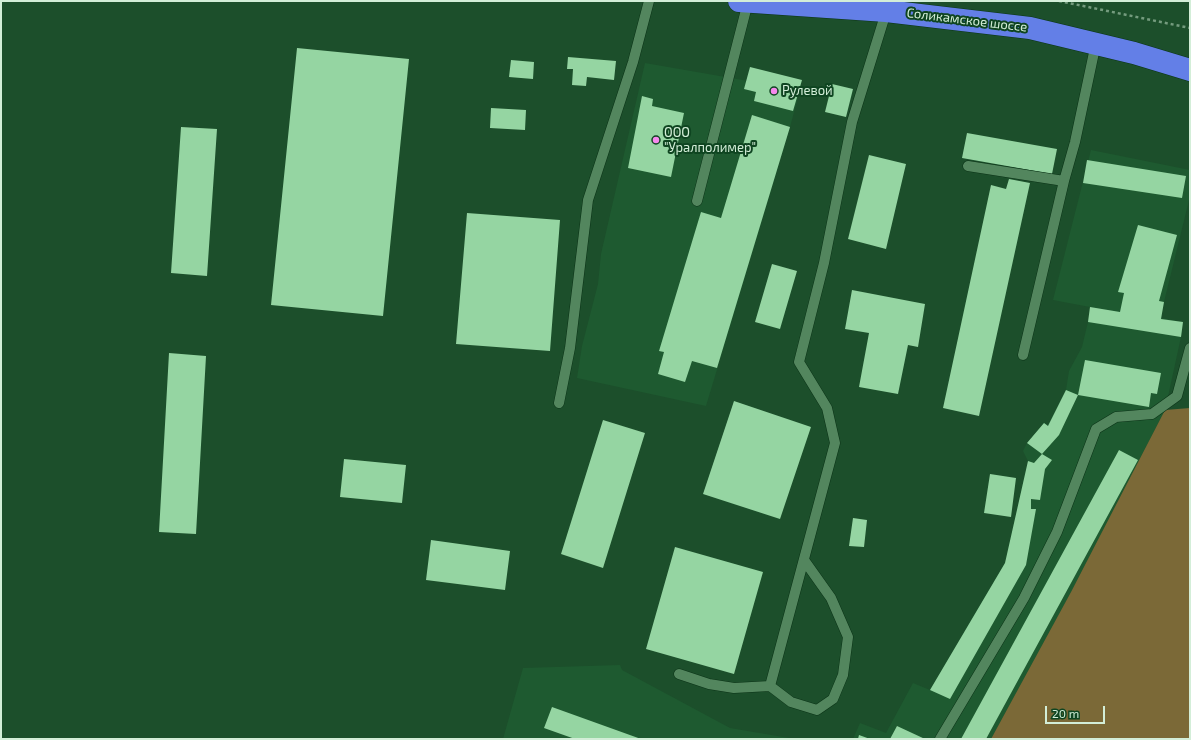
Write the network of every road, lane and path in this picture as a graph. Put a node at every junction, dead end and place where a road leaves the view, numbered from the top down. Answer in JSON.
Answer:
{"nodes":[{"id":1,"x":649,"y":1,"type":"edge"},
{"id":2,"x":743,"y":1,"type":"edge"},
{"id":3,"x":1059,"y":1,"type":"edge"},
{"id":4,"x":888,"y":6,"type":"edge"},
{"id":5,"x":1190,"y":28,"type":"edge"},
{"id":6,"x":1096,"y":44,"type":"junction"},
{"id":7,"x":1190,"y":70,"type":"edge"},
{"id":8,"x":968,"y":166,"type":"dead end"},
{"id":9,"x":1064,"y":181,"type":"junction"},
{"id":10,"x":697,"y":201,"type":"dead end"},
{"id":11,"x":1190,"y":348,"type":"edge"},
{"id":12,"x":1022,"y":355,"type":"dead end"},
{"id":13,"x":559,"y":403,"type":"dead end"},
{"id":14,"x":804,"y":560,"type":"junction"},
{"id":15,"x":679,"y":674,"type":"dead end"},
{"id":16,"x":770,"y":686,"type":"junction"},
{"id":17,"x":940,"y":739,"type":"edge"}],
"edges":[{"from":1,"to":13,"type":"lane"},
{"from":2,"to":4,"type":"highway","name":"Соликамское шоссе"},
{"from":2,"to":10,"type":"lane"},
{"from":3,"to":5,"type":"path"},
{"from":4,"to":6,"type":"highway","name":"Соликамское шоссе"},
{"from":4,"to":14,"type":"lane"},
{"from":6,"to":7,"type":"highway","name":"Соликамское шоссе"},
{"from":6,"to":9,"type":"lane"},
{"from":8,"to":9,"type":"lane"},
{"from":9,"to":12,"type":"lane"},
{"from":11,"to":17,"type":"lane"},
{"from":14,"to":16,"type":"lane"},
{"from":14,"to":16,"type":"lane"},
{"from":15,"to":16,"type":"lane"}]}
